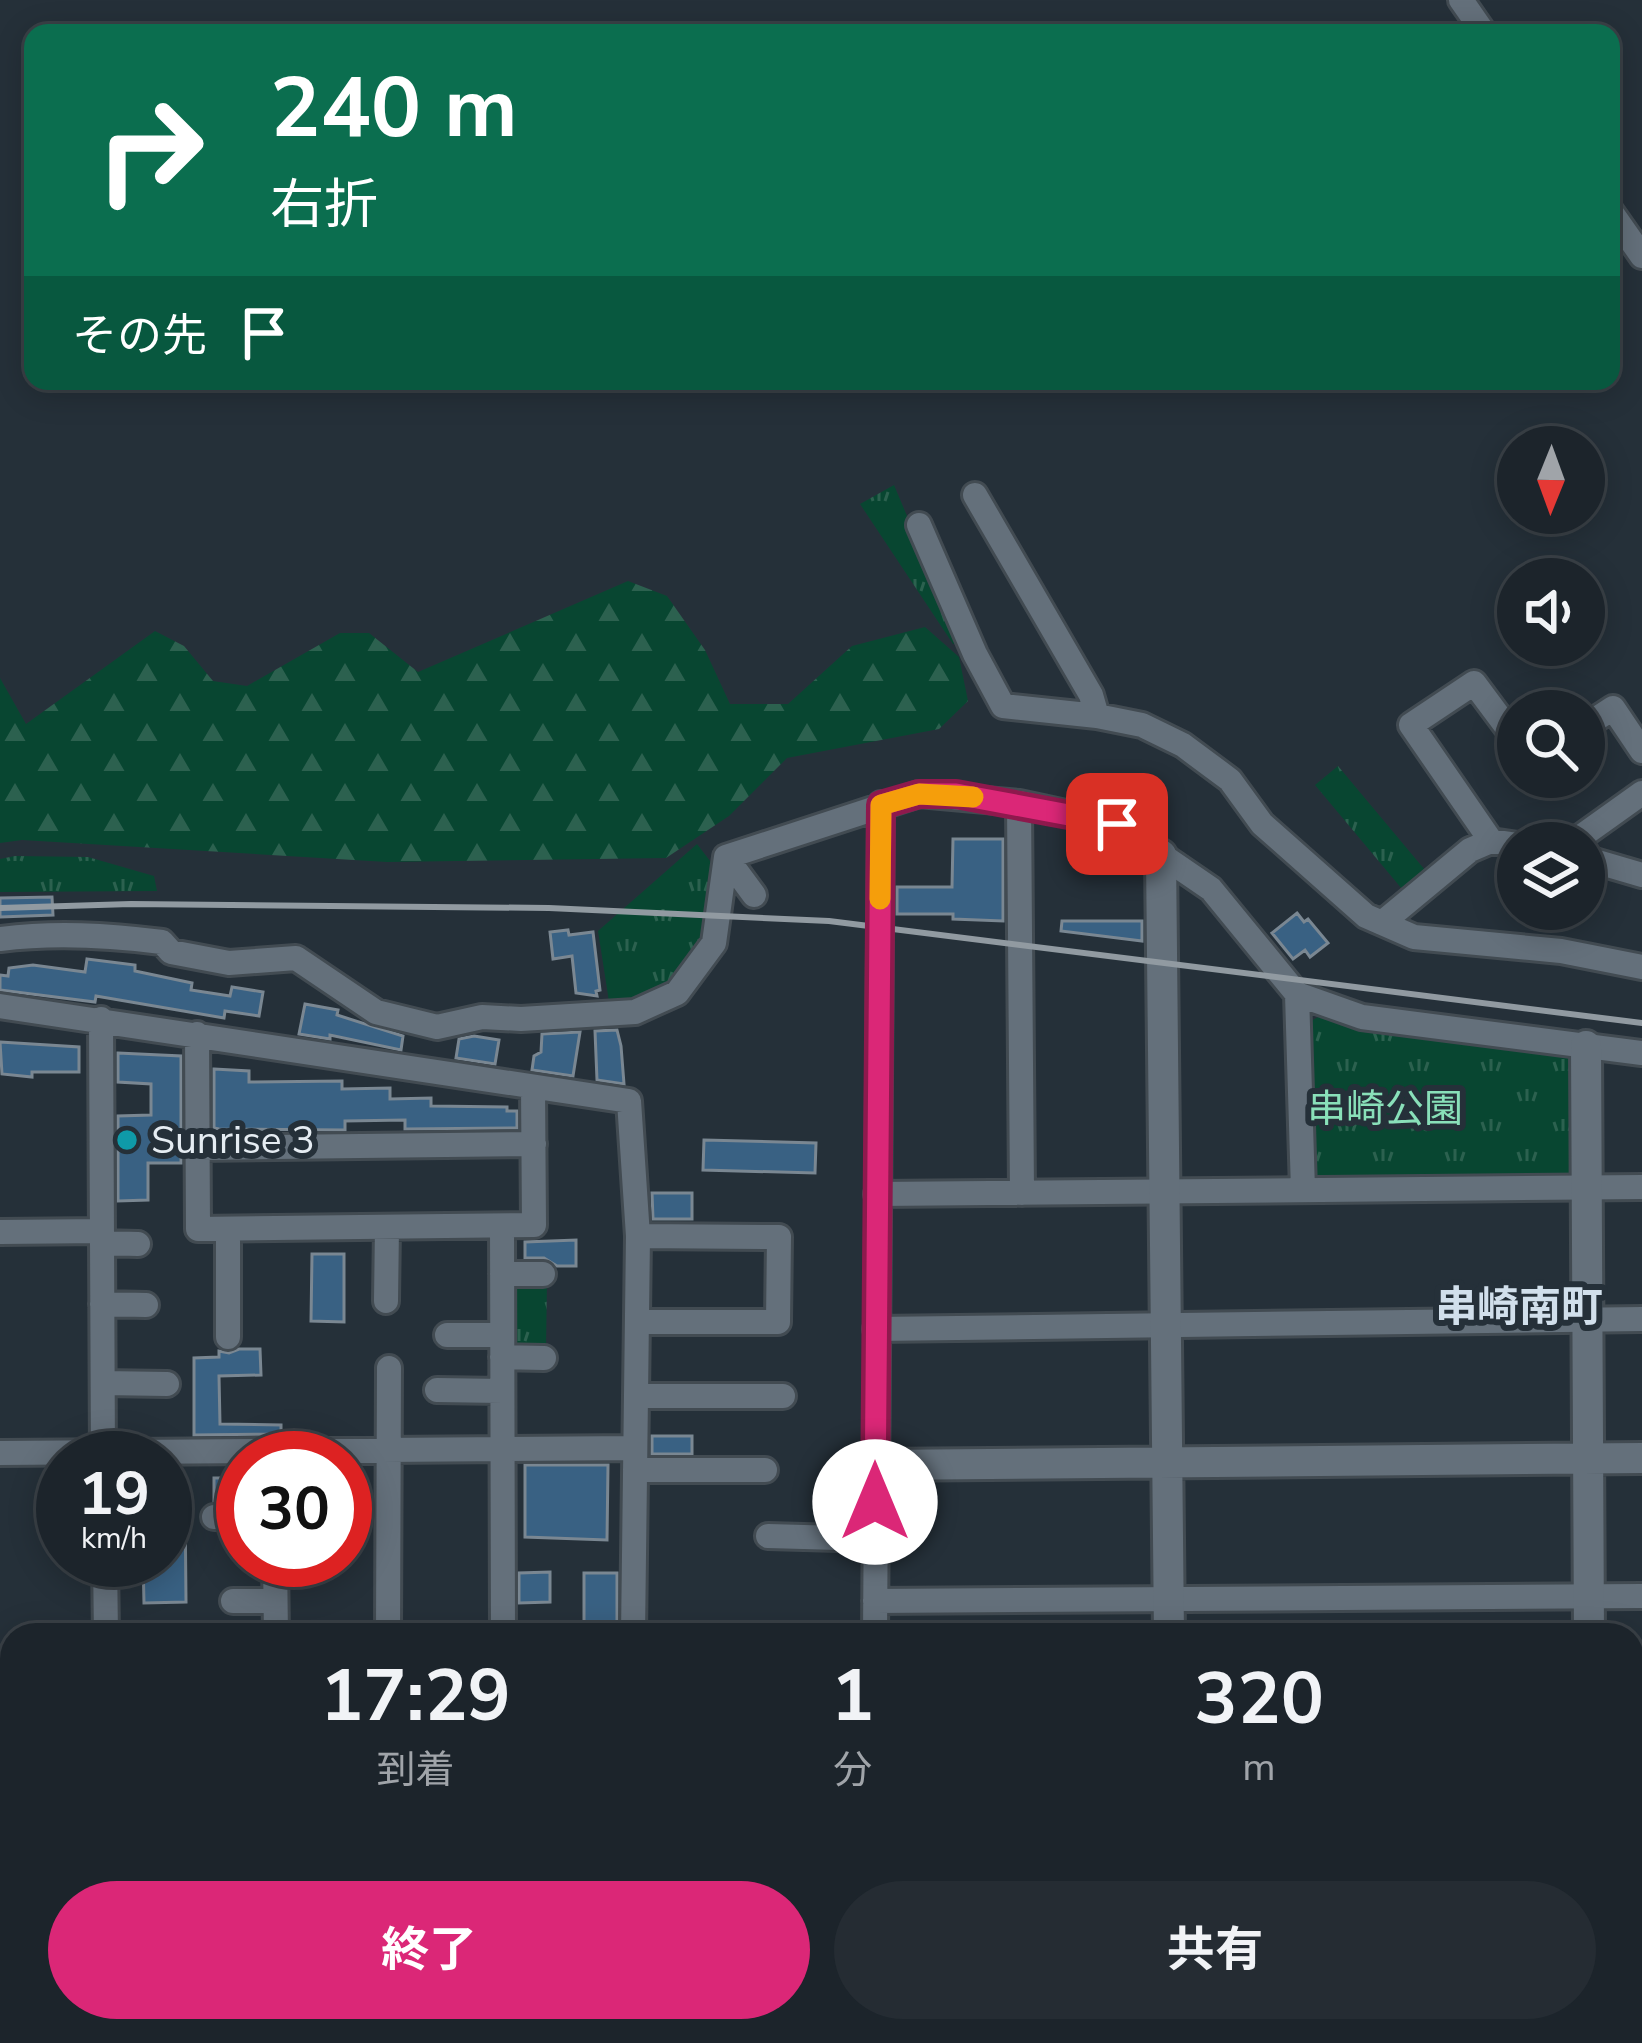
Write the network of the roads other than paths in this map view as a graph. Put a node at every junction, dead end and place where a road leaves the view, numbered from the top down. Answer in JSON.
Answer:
{"nodes":[{"id":1,"x":1620,"y":225,"type":"edge"},
{"id":2,"x":1642,"y":256,"type":"edge"},
{"id":3,"x":975,"y":496,"type":"dead end"},
{"id":4,"x":920,"y":525,"type":"dead end"},
{"id":5,"x":1605,"y":713,"type":"edge"},
{"id":6,"x":1497,"y":714,"type":"edge"},
{"id":7,"x":1096,"y":716,"type":"junction"},
{"id":8,"x":1642,"y":751,"type":"edge"},
{"id":9,"x":1642,"y":793,"type":"edge"},
{"id":10,"x":1019,"y":803,"type":"junction"},
{"id":11,"x":881,"y":805,"type":"junction"},
{"id":12,"x":1601,"y":822,"type":"edge"},
{"id":13,"x":1491,"y":841,"type":"junction"},
{"id":14,"x":1497,"y":842,"type":"edge"},
{"id":15,"x":1161,"y":855,"type":"junction"},
{"id":16,"x":726,"y":857,"type":"junction"},
{"id":17,"x":1605,"y":864,"type":"edge"},
{"id":18,"x":1642,"y":875,"type":"edge"},
{"id":19,"x":754,"y":895,"type":"dead end"},
{"id":20,"x":1382,"y":923,"type":"junction"},
{"id":21,"x":0,"y":939,"type":"edge"},
{"id":22,"x":1642,"y":967,"type":"edge"},
{"id":23,"x":1298,"y":994,"type":"junction"},
{"id":24,"x":0,"y":1006,"type":"edge"},
{"id":25,"x":100,"y":1019,"type":"junction"},
{"id":26,"x":196,"y":1034,"type":"junction"},
{"id":27,"x":1586,"y":1046,"type":"junction"},
{"id":28,"x":1642,"y":1053,"type":"edge"},
{"id":29,"x":533,"y":1087,"type":"junction"},
{"id":30,"x":534,"y":1144,"type":"junction"},
{"id":31,"x":197,"y":1148,"type":"junction"},
{"id":32,"x":1642,"y":1187,"type":"edge"},
{"id":33,"x":1585,"y":1188,"type":"junction"},
{"id":34,"x":1303,"y":1190,"type":"junction"},
{"id":35,"x":1164,"y":1192,"type":"junction"},
{"id":36,"x":1022,"y":1193,"type":"junction"},
{"id":37,"x":877,"y":1194,"type":"junction"},
{"id":38,"x":502,"y":1226,"type":"junction"},
{"id":39,"x":387,"y":1227,"type":"junction"},
{"id":40,"x":228,"y":1229,"type":"junction"},
{"id":41,"x":0,"y":1232,"type":"edge"},
{"id":42,"x":638,"y":1236,"type":"junction"},
{"id":43,"x":102,"y":1237,"type":"junction"},
{"id":44,"x":138,"y":1244,"type":"dead end"},
{"id":45,"x":502,"y":1274,"type":"junction"},
{"id":46,"x":543,"y":1274,"type":"dead end"},
{"id":47,"x":386,"y":1301,"type":"dead end"},
{"id":48,"x":103,"y":1304,"type":"junction"},
{"id":49,"x":146,"y":1305,"type":"dead end"},
{"id":50,"x":1642,"y":1318,"type":"edge"},
{"id":51,"x":1587,"y":1319,"type":"junction"},
{"id":52,"x":637,"y":1322,"type":"junction"},
{"id":53,"x":1166,"y":1326,"type":"junction"},
{"id":54,"x":876,"y":1329,"type":"junction"},
{"id":55,"x":447,"y":1335,"type":"dead end"},
{"id":56,"x":228,"y":1337,"type":"dead end"},
{"id":57,"x":502,"y":1346,"type":"junction"},
{"id":58,"x":544,"y":1358,"type":"dead end"},
{"id":59,"x":389,"y":1368,"type":"dead end"},
{"id":60,"x":103,"y":1383,"type":"junction"},
{"id":61,"x":167,"y":1384,"type":"dead end"},
{"id":62,"x":437,"y":1390,"type":"dead end"},
{"id":63,"x":502,"y":1390,"type":"junction"},
{"id":64,"x":636,"y":1396,"type":"junction"},
{"id":65,"x":783,"y":1396,"type":"dead end"},
{"id":66,"x":103,"y":1431,"type":"edge"},
{"id":67,"x":502,"y":1449,"type":"junction"},
{"id":68,"x":388,"y":1450,"type":"junction"},
{"id":69,"x":372,"y":1451,"type":"edge"},
{"id":70,"x":0,"y":1453,"type":"edge"},
{"id":71,"x":36,"y":1454,"type":"edge"},
{"id":72,"x":1588,"y":1458,"type":"junction"},
{"id":73,"x":1642,"y":1458,"type":"edge"},
{"id":74,"x":635,"y":1459,"type":"junction"},
{"id":75,"x":1168,"y":1462,"type":"junction"},
{"id":76,"x":876,"y":1465,"type":"junction"},
{"id":77,"x":765,"y":1470,"type":"dead end"},
{"id":78,"x":767,"y":1536,"type":"dead end"},
{"id":79,"x":875,"y":1539,"type":"junction"},
{"id":80,"x":105,"y":1587,"type":"edge"},
{"id":81,"x":275,"y":1587,"type":"edge"},
{"id":82,"x":1589,"y":1596,"type":"junction"},
{"id":83,"x":1642,"y":1596,"type":"edge"},
{"id":84,"x":1168,"y":1599,"type":"junction"},
{"id":85,"x":233,"y":1601,"type":"dead end"},
{"id":86,"x":275,"y":1601,"type":"junction"},
{"id":87,"x":875,"y":1601,"type":"junction"},
{"id":88,"x":106,"y":1623,"type":"edge"},
{"id":89,"x":276,"y":1623,"type":"edge"},
{"id":90,"x":388,"y":1623,"type":"edge"},
{"id":91,"x":503,"y":1623,"type":"edge"},
{"id":92,"x":633,"y":1623,"type":"edge"},
{"id":93,"x":874,"y":1623,"type":"edge"},
{"id":94,"x":1169,"y":1623,"type":"edge"},
{"id":95,"x":1589,"y":1623,"type":"edge"}],
"edges":[{"from":1,"to":2,"type":"street"},
{"from":3,"to":7,"type":"street"},
{"from":4,"to":7,"type":"street"},
{"from":5,"to":8,"type":"street"},
{"from":6,"to":13,"type":"street"},
{"from":7,"to":20,"type":"street"},
{"from":9,"to":12,"type":"street"},
{"from":10,"to":11,"type":"street"},
{"from":10,"to":15,"type":"street"},
{"from":10,"to":36,"type":"street"},
{"from":11,"to":16,"type":"street"},
{"from":11,"to":37,"type":"street"},
{"from":13,"to":14,"type":"street"},
{"from":13,"to":20,"type":"street"},
{"from":15,"to":23,"type":"street"},
{"from":15,"to":35,"type":"street"},
{"from":16,"to":19,"type":"street"},
{"from":16,"to":21,"type":"street"},
{"from":17,"to":18,"type":"street"},
{"from":20,"to":22,"type":"street"},
{"from":23,"to":27,"type":"street"},
{"from":23,"to":34,"type":"street"},
{"from":24,"to":25,"type":"street"},
{"from":25,"to":26,"type":"street"},
{"from":25,"to":43,"type":"street"},
{"from":26,"to":29,"type":"street"},
{"from":26,"to":31,"type":"street"},
{"from":27,"to":28,"type":"street"},
{"from":27,"to":33,"type":"street"},
{"from":29,"to":30,"type":"street"},
{"from":29,"to":42,"type":"street"},
{"from":30,"to":31,"type":"street"},
{"from":30,"to":38,"type":"street"},
{"from":31,"to":40,"type":"street"},
{"from":32,"to":33,"type":"street"},
{"from":33,"to":34,"type":"street"},
{"from":33,"to":51,"type":"street"},
{"from":34,"to":35,"type":"street"},
{"from":35,"to":36,"type":"street"},
{"from":35,"to":53,"type":"street"},
{"from":36,"to":37,"type":"street"},
{"from":37,"to":54,"type":"street"},
{"from":38,"to":39,"type":"street"},
{"from":38,"to":45,"type":"street"},
{"from":39,"to":40,"type":"street"},
{"from":39,"to":47,"type":"street"},
{"from":40,"to":56,"type":"street"},
{"from":41,"to":43,"type":"street"},
{"from":42,"to":52,"type":"street"},
{"from":42,"to":52,"type":"street"},
{"from":43,"to":44,"type":"street"},
{"from":43,"to":48,"type":"street"},
{"from":45,"to":46,"type":"street"},
{"from":45,"to":57,"type":"street"},
{"from":48,"to":49,"type":"street"},
{"from":48,"to":60,"type":"street"},
{"from":50,"to":51,"type":"street"},
{"from":51,"to":53,"type":"street"},
{"from":51,"to":72,"type":"street"},
{"from":52,"to":64,"type":"street"},
{"from":53,"to":54,"type":"street"},
{"from":53,"to":75,"type":"street"},
{"from":54,"to":76,"type":"street"},
{"from":55,"to":57,"type":"street"},
{"from":57,"to":58,"type":"street"},
{"from":57,"to":63,"type":"street"},
{"from":59,"to":68,"type":"street"},
{"from":60,"to":61,"type":"street"},
{"from":60,"to":66,"type":"street"},
{"from":62,"to":63,"type":"street"},
{"from":63,"to":67,"type":"street"},
{"from":64,"to":65,"type":"street"},
{"from":64,"to":74,"type":"street"},
{"from":67,"to":68,"type":"street"},
{"from":67,"to":74,"type":"street"},
{"from":67,"to":91,"type":"street"},
{"from":68,"to":69,"type":"street"},
{"from":68,"to":90,"type":"street"},
{"from":70,"to":71,"type":"street"},
{"from":72,"to":73,"type":"street"},
{"from":72,"to":75,"type":"street"},
{"from":72,"to":82,"type":"street"},
{"from":74,"to":77,"type":"street"},
{"from":74,"to":92,"type":"street"},
{"from":75,"to":76,"type":"street"},
{"from":75,"to":84,"type":"street"},
{"from":76,"to":79,"type":"street"},
{"from":78,"to":79,"type":"street"},
{"from":79,"to":87,"type":"street"},
{"from":80,"to":88,"type":"street"},
{"from":81,"to":86,"type":"street"},
{"from":82,"to":83,"type":"street"},
{"from":82,"to":84,"type":"street"},
{"from":82,"to":95,"type":"street"},
{"from":84,"to":87,"type":"street"},
{"from":84,"to":94,"type":"street"},
{"from":85,"to":86,"type":"street"},
{"from":86,"to":89,"type":"street"},
{"from":87,"to":93,"type":"street"}]}
